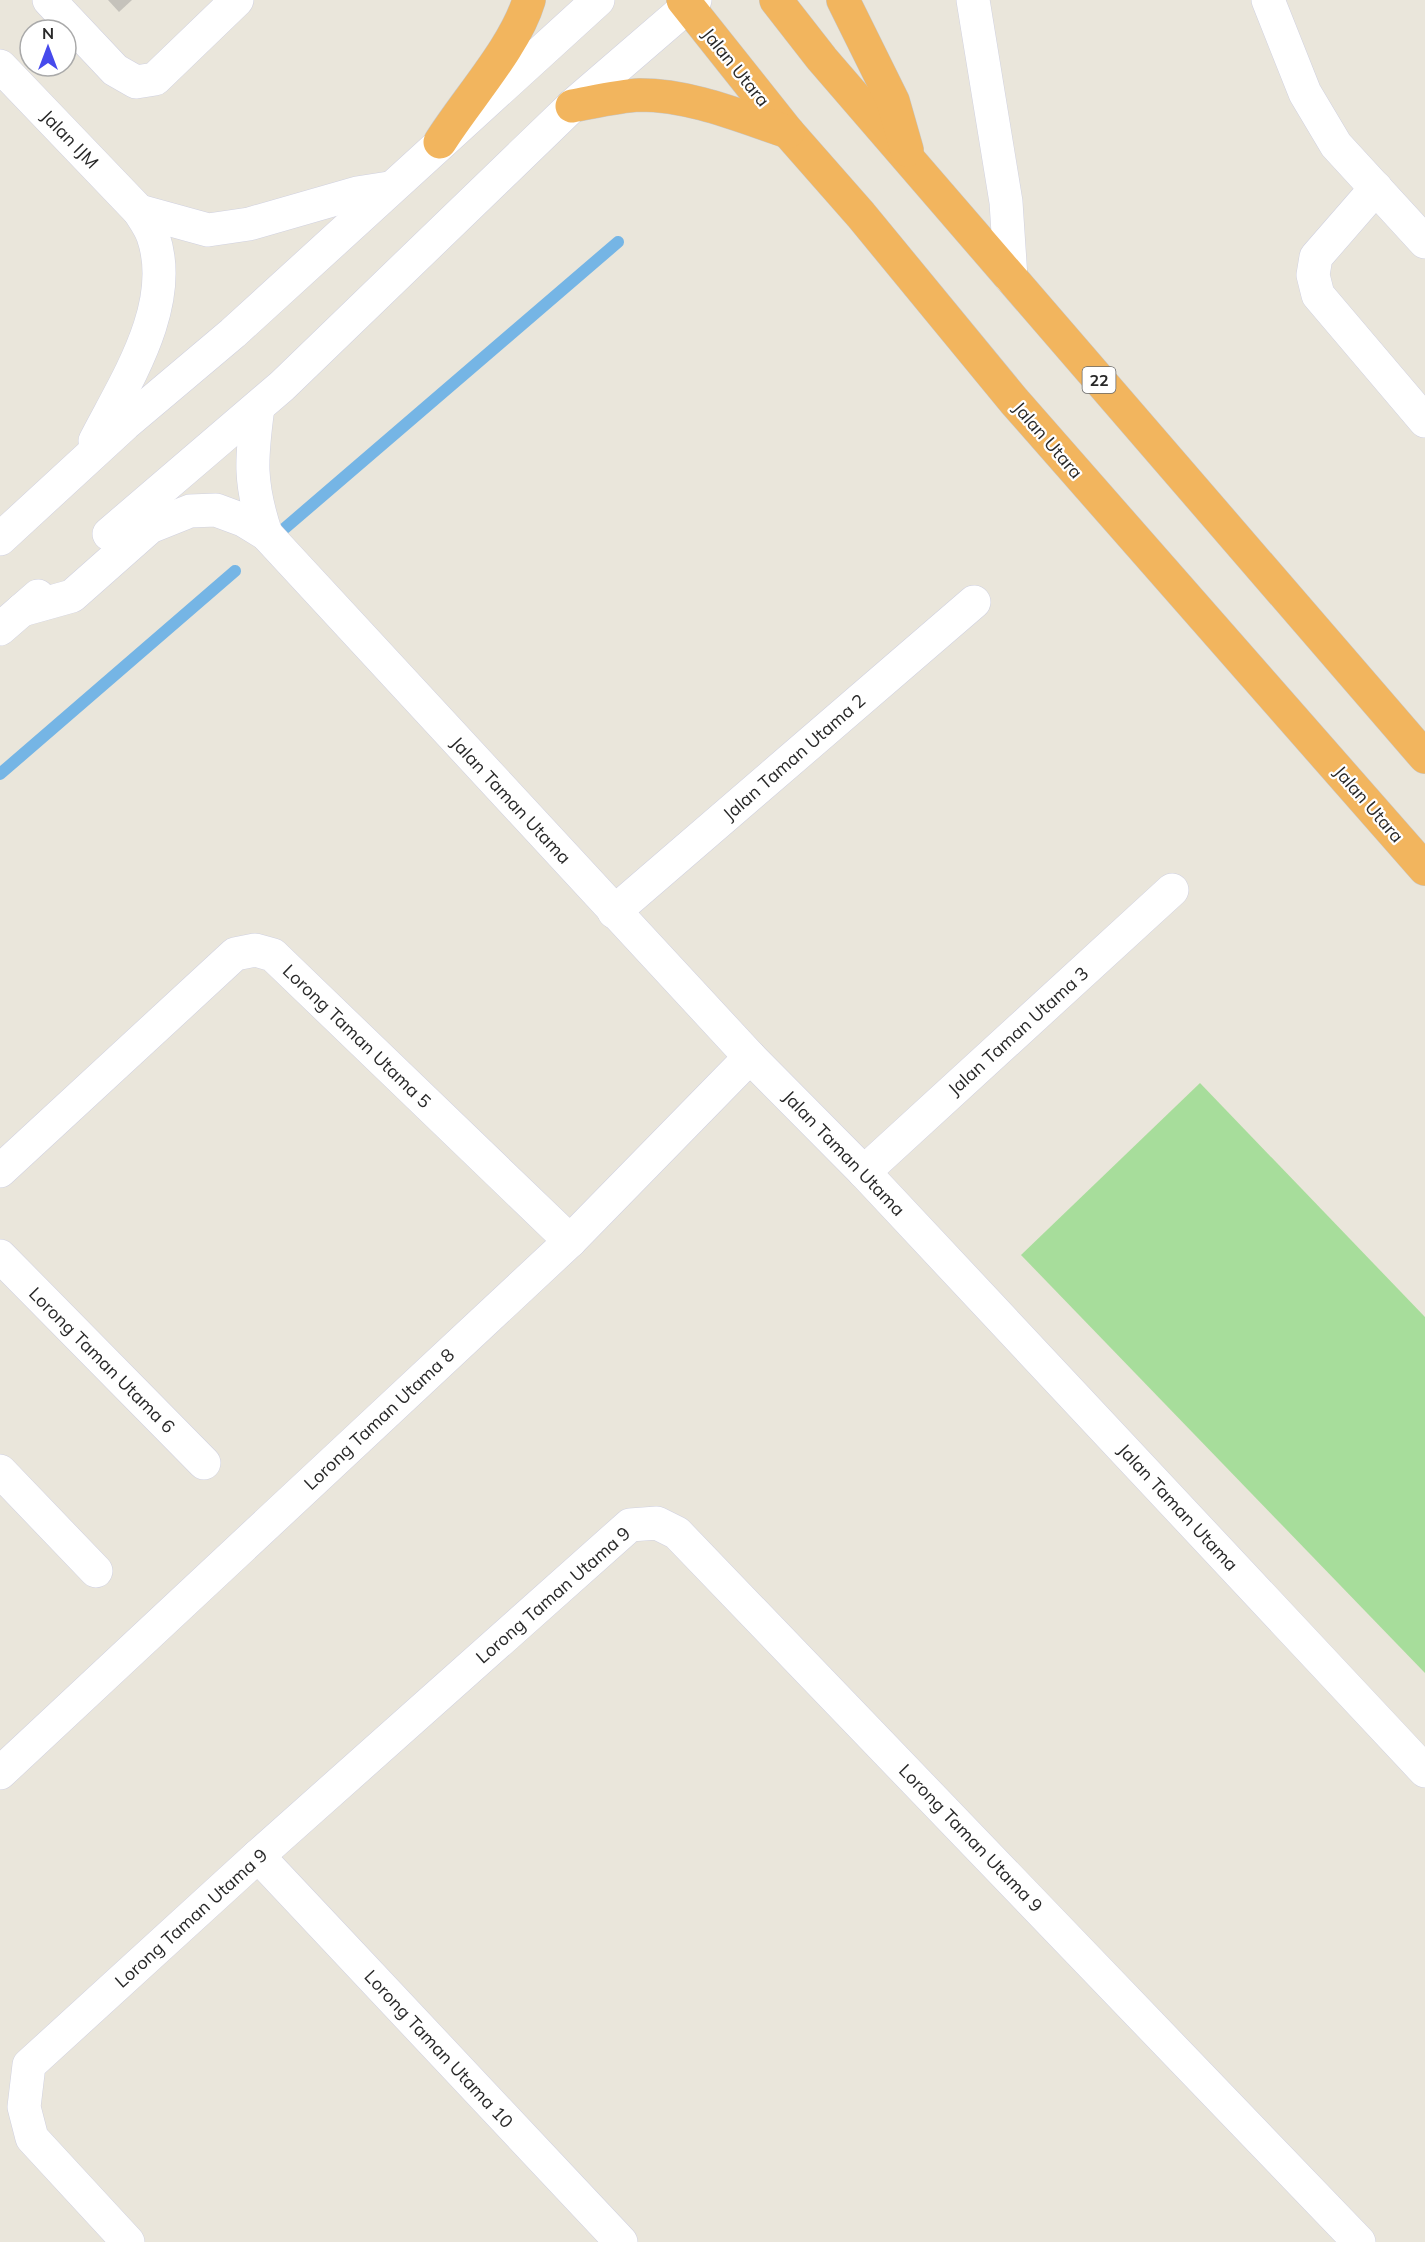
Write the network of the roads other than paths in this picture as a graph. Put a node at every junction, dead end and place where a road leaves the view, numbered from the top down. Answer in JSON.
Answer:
{"nodes":[{"id":1,"x":49,"y":0,"type":"edge"},
{"id":2,"x":237,"y":0,"type":"edge"},
{"id":3,"x":529,"y":0,"type":"edge"},
{"id":4,"x":598,"y":0,"type":"edge"},
{"id":5,"x":776,"y":0,"type":"edge"},
{"id":6,"x":843,"y":0,"type":"edge"},
{"id":7,"x":973,"y":0,"type":"edge"},
{"id":8,"x":1268,"y":0,"type":"edge"},
{"id":9,"x":688,"y":2,"type":"edge"},
{"id":10,"x":0,"y":66,"type":"edge"},
{"id":11,"x":572,"y":106,"type":"junction"},
{"id":12,"x":788,"y":132,"type":"junction"},
{"id":13,"x":440,"y":142,"type":"junction"},
{"id":14,"x":911,"y":162,"type":"junction"},
{"id":15,"x":389,"y":188,"type":"junction"},
{"id":16,"x":1376,"y":188,"type":"junction"},
{"id":17,"x":139,"y":211,"type":"junction"},
{"id":18,"x":1425,"y":242,"type":"edge"},
{"id":19,"x":1011,"y":278,"type":"junction"},
{"id":20,"x":258,"y":407,"type":"junction"},
{"id":21,"x":1425,"y":422,"type":"edge"},
{"id":22,"x":86,"y":459,"type":"junction"},
{"id":23,"x":266,"y":534,"type":"junction"},
{"id":24,"x":0,"y":539,"type":"edge"},
{"id":25,"x":974,"y":602,"type":"dead end"},
{"id":26,"x":11,"y":620,"type":"edge"},
{"id":27,"x":1425,"y":757,"type":"edge"},
{"id":28,"x":1425,"y":869,"type":"edge"},
{"id":29,"x":1172,"y":890,"type":"dead end"},
{"id":30,"x":614,"y":912,"type":"junction"},
{"id":31,"x":750,"y":1057,"type":"junction"},
{"id":32,"x":0,"y":1171,"type":"edge"},
{"id":33,"x":864,"y":1172,"type":"junction"},
{"id":34,"x":570,"y":1241,"type":"junction"},
{"id":35,"x":0,"y":1256,"type":"edge"},
{"id":36,"x":204,"y":1463,"type":"dead end"},
{"id":37,"x":0,"y":1470,"type":"edge"},
{"id":38,"x":96,"y":1571,"type":"dead end"},
{"id":39,"x":1425,"y":1771,"type":"edge"},
{"id":40,"x":0,"y":1773,"type":"edge"},
{"id":41,"x":258,"y":1856,"type":"junction"},
{"id":42,"x":128,"y":2242,"type":"edge"},
{"id":43,"x":621,"y":2242,"type":"edge"},
{"id":44,"x":1359,"y":2242,"type":"edge"}],
"edges":[{"from":1,"to":2,"type":"street"},
{"from":3,"to":13,"type":"highway"},
{"from":4,"to":13,"type":"street"},
{"from":5,"to":14,"type":"highway","number":"22"},
{"from":6,"to":14,"type":"highway"},
{"from":7,"to":19,"type":"street"},
{"from":8,"to":16,"type":"street"},
{"from":9,"to":11,"type":"street"},
{"from":9,"to":12,"type":"highway","name":"Jalan Utara"},
{"from":10,"to":17,"type":"street","name":"Jalan IJM"},
{"from":11,"to":12,"type":"highway"},
{"from":11,"to":20,"type":"street"},
{"from":12,"to":28,"type":"highway","name":"Jalan Utara"},
{"from":13,"to":15,"type":"street"},
{"from":14,"to":19,"type":"highway","number":"22"},
{"from":15,"to":17,"type":"street"},
{"from":15,"to":22,"type":"street"},
{"from":16,"to":18,"type":"street"},
{"from":16,"to":21,"type":"street"},
{"from":17,"to":22,"type":"street","name":"Jalan IJM"},
{"from":19,"to":27,"type":"highway","number":"22"},
{"from":20,"to":23,"type":"street"},
{"from":20,"to":26,"type":"street"},
{"from":22,"to":24,"type":"street"},
{"from":23,"to":26,"type":"street"},
{"from":23,"to":30,"type":"street","name":"Jalan Taman Utama"},
{"from":25,"to":30,"type":"street","name":"Jalan Taman Utama 2"},
{"from":29,"to":33,"type":"street","name":"Jalan Taman Utama 3"},
{"from":30,"to":31,"type":"street","name":"Jalan Taman Utama"},
{"from":31,"to":33,"type":"street","name":"Jalan Taman Utama"},
{"from":31,"to":34,"type":"street","name":"Lorong Taman Utama 8"},
{"from":32,"to":34,"type":"street","name":"Lorong Taman Utama 5"},
{"from":33,"to":39,"type":"street","name":"Jalan Taman Utama"},
{"from":34,"to":40,"type":"street","name":"Lorong Taman Utama 8"},
{"from":35,"to":36,"type":"street","name":"Lorong Taman Utama 6"},
{"from":37,"to":38,"type":"street"},
{"from":41,"to":42,"type":"street","name":"Lorong Taman Utama 9"},
{"from":41,"to":43,"type":"street","name":"Lorong Taman Utama 10"},
{"from":41,"to":44,"type":"street","name":"Lorong Taman Utama 9"}]}
